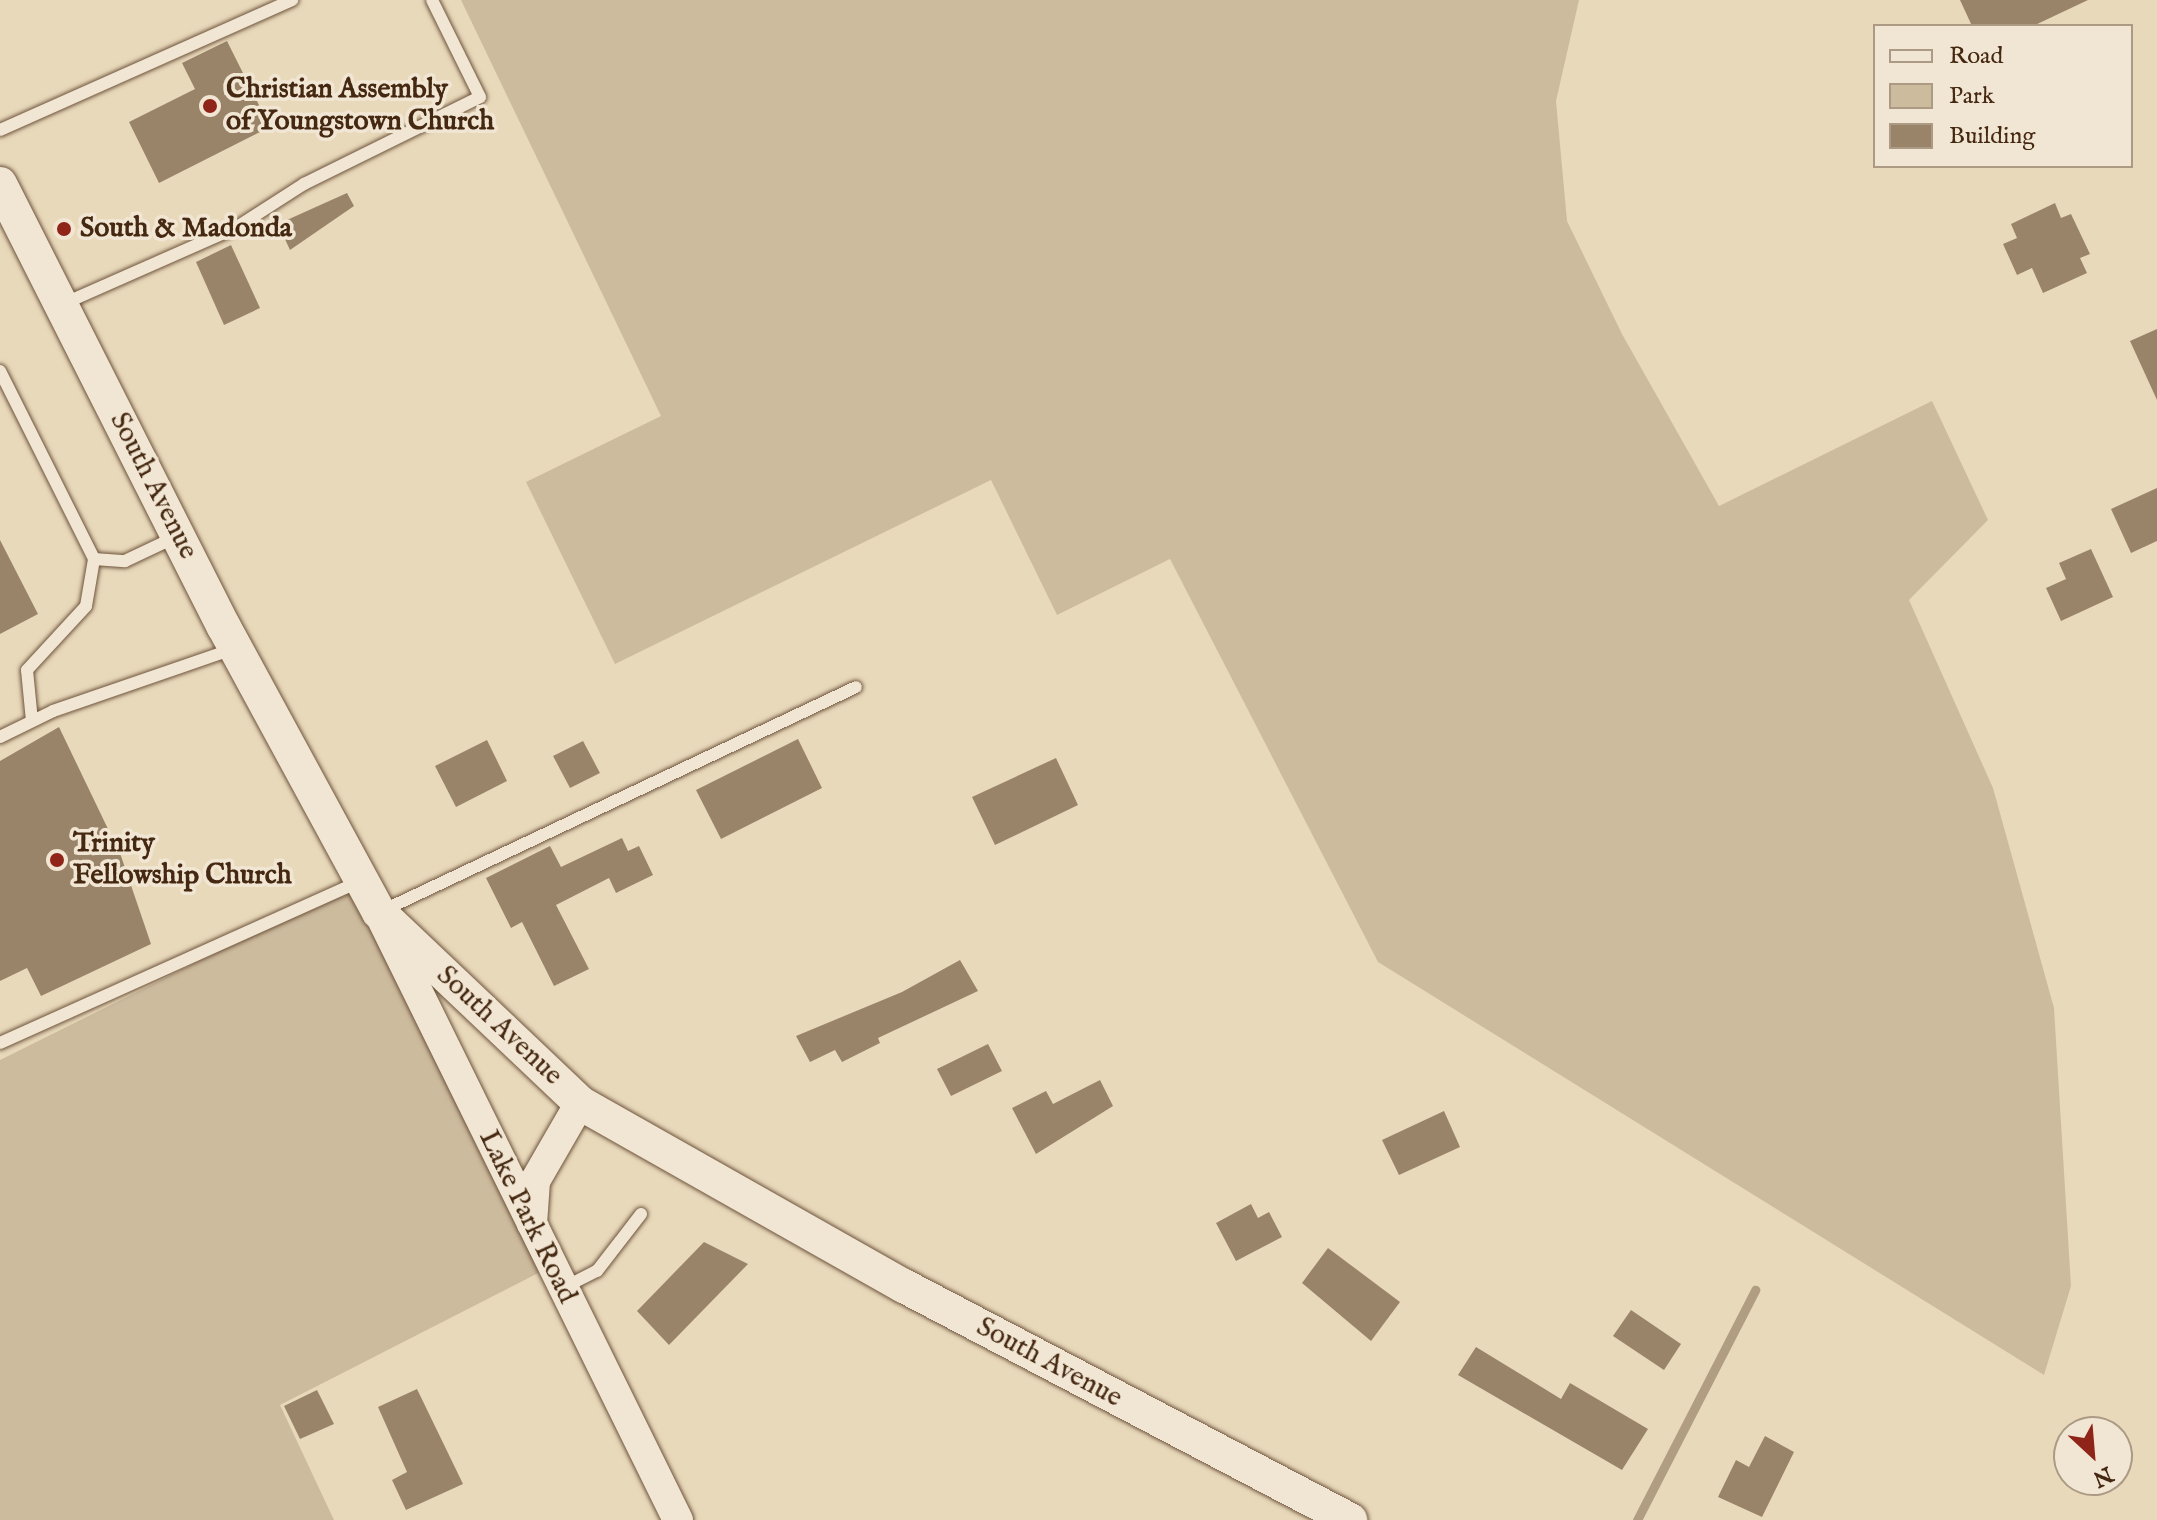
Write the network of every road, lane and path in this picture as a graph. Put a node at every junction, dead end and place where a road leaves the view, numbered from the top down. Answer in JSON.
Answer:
{"nodes":[{"id":1,"x":292,"y":0,"type":"edge"},
{"id":2,"x":432,"y":0,"type":"edge"},
{"id":3,"x":0,"y":130,"type":"edge"},
{"id":4,"x":0,"y":184,"type":"edge"},
{"id":5,"x":61,"y":305,"type":"junction"},
{"id":6,"x":0,"y":371,"type":"edge"},
{"id":7,"x":178,"y":536,"type":"junction"},
{"id":8,"x":94,"y":559,"type":"junction"},
{"id":9,"x":235,"y":648,"type":"junction"},
{"id":10,"x":856,"y":687,"type":"dead end"},
{"id":11,"x":32,"y":721,"type":"junction"},
{"id":12,"x":0,"y":737,"type":"edge"},
{"id":13,"x":360,"y":881,"type":"junction"},
{"id":14,"x":379,"y":912,"type":"junction"},
{"id":15,"x":0,"y":1043,"type":"edge"},
{"id":16,"x":580,"y":1103,"type":"junction"},
{"id":17,"x":641,"y":1214,"type":"dead end"},
{"id":18,"x":532,"y":1226,"type":"junction"},
{"id":19,"x":563,"y":1288,"type":"junction"},
{"id":20,"x":1335,"y":1517,"type":"edge"},
{"id":21,"x":678,"y":1520,"type":"edge"}],
"edges":[{"from":1,"to":3,"type":"lane"},
{"from":2,"to":5,"type":"lane"},
{"from":4,"to":5,"type":"main road","name":"South Avenue"},
{"from":5,"to":7,"type":"main road","name":"South Avenue"},
{"from":6,"to":8,"type":"lane"},
{"from":7,"to":8,"type":"lane"},
{"from":7,"to":9,"type":"main road","name":"South Avenue"},
{"from":8,"to":11,"type":"lane"},
{"from":9,"to":11,"type":"lane"},
{"from":9,"to":13,"type":"main road","name":"South Avenue"},
{"from":10,"to":14,"type":"lane"},
{"from":11,"to":12,"type":"lane"},
{"from":13,"to":14,"type":"main road","name":"South Avenue"},
{"from":13,"to":15,"type":"lane"},
{"from":14,"to":16,"type":"main road","name":"South Avenue"},
{"from":14,"to":18,"type":"street","name":"Lake Park Road"},
{"from":16,"to":18,"type":"street"},
{"from":16,"to":20,"type":"main road","name":"South Avenue"},
{"from":17,"to":19,"type":"lane"},
{"from":18,"to":19,"type":"street","name":"Lake Park Road"},
{"from":19,"to":21,"type":"street","name":"Lake Park Road"}]}
